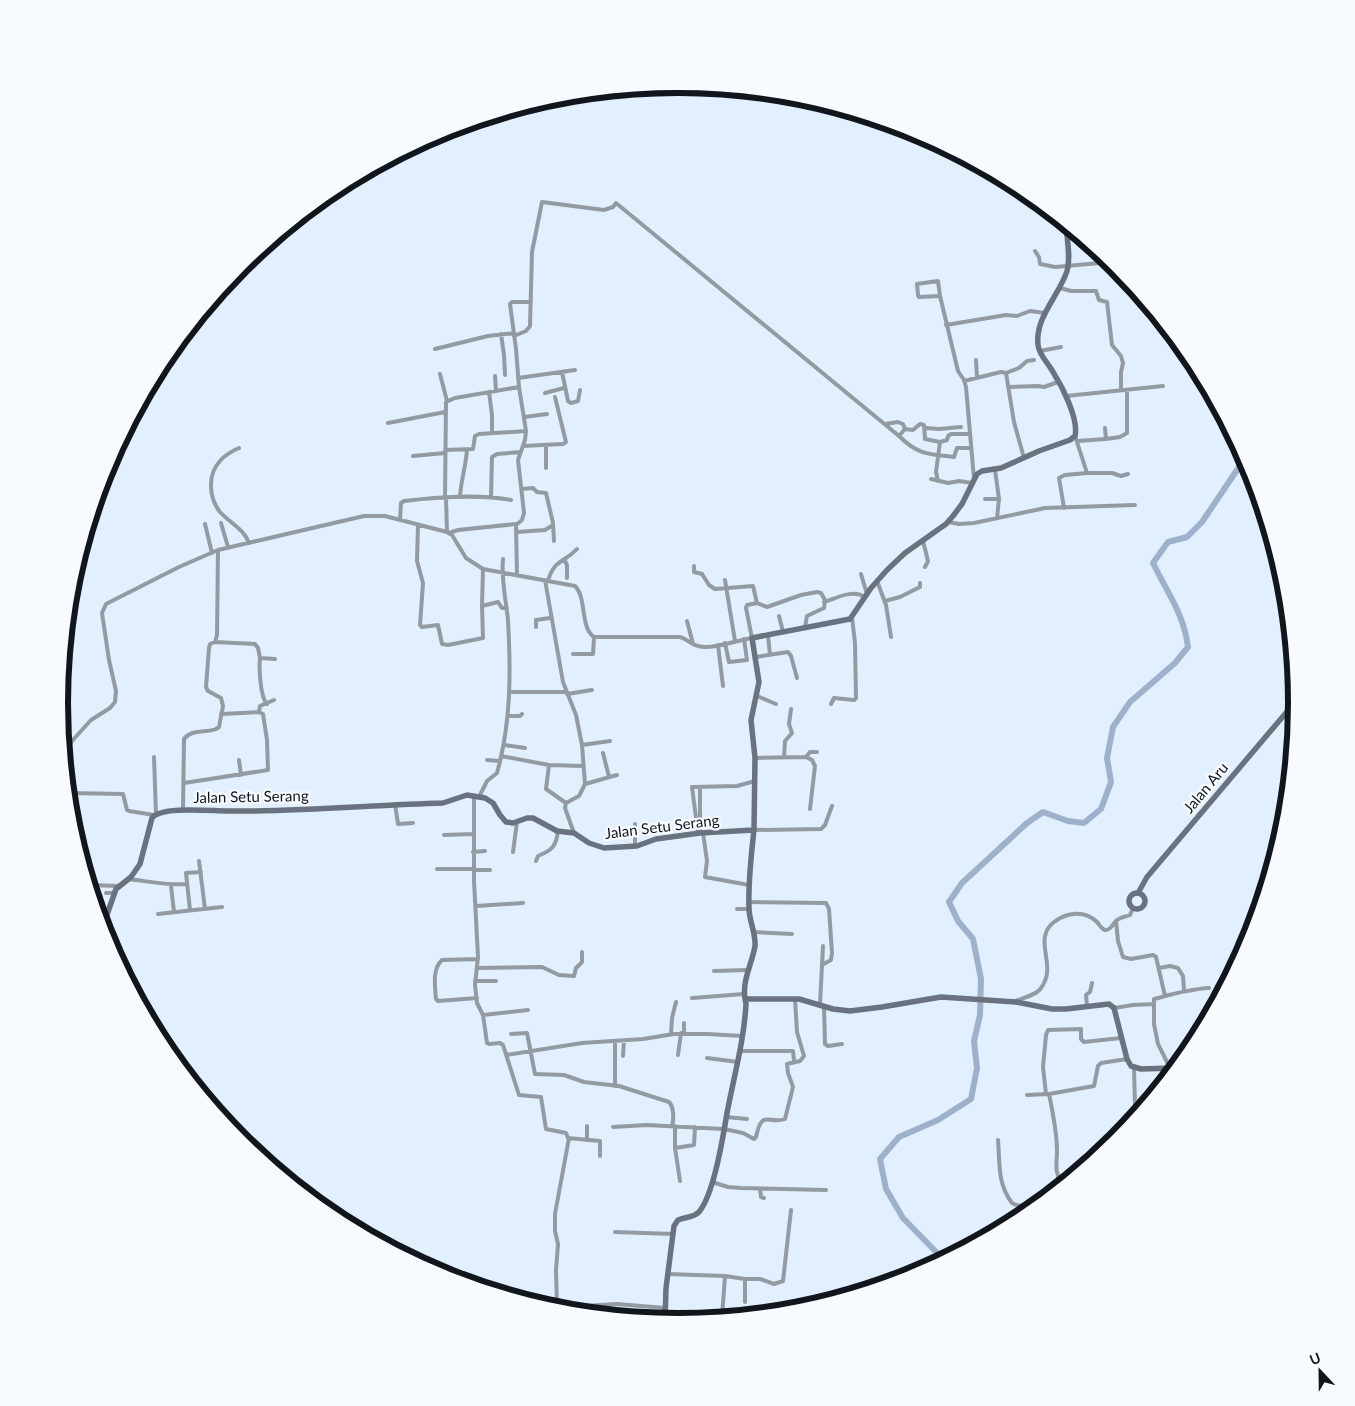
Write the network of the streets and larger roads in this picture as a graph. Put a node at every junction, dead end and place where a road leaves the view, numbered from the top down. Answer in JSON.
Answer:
{"nodes":[{"id":1,"x":1066,"y":233,"type":"edge"},
{"id":2,"x":1035,"y":251,"type":"dead end"},
{"id":3,"x":1100,"y":264,"type":"edge"},
{"id":4,"x":1068,"y":265,"type":"junction"},
{"id":5,"x":1060,"y":288,"type":"junction"},
{"id":6,"x":940,"y":296,"type":"junction"},
{"id":7,"x":530,"y":302,"type":"junction"},
{"id":8,"x":1045,"y":313,"type":"junction"},
{"id":9,"x":946,"y":325,"type":"junction"},
{"id":10,"x":501,"y":334,"type":"junction"},
{"id":11,"x":514,"y":334,"type":"junction"},
{"id":12,"x":1061,"y":347,"type":"dead end"},
{"id":13,"x":435,"y":349,"type":"dead end"},
{"id":14,"x":1040,"y":351,"type":"junction"},
{"id":15,"x":976,"y":360,"type":"dead end"},
{"id":16,"x":1034,"y":360,"type":"dead end"},
{"id":17,"x":575,"y":370,"type":"dead end"},
{"id":18,"x":562,"y":372,"type":"junction"},
{"id":19,"x":1006,"y":373,"type":"junction"},
{"id":20,"x":440,"y":374,"type":"dead end"},
{"id":21,"x":505,"y":374,"type":"dead end"},
{"id":22,"x":494,"y":376,"type":"dead end"},
{"id":23,"x":518,"y":378,"type":"junction"},
{"id":24,"x":977,"y":378,"type":"junction"},
{"id":25,"x":964,"y":381,"type":"junction"},
{"id":26,"x":1058,"y":382,"type":"junction"},
{"id":27,"x":1163,"y":386,"type":"dead end"},
{"id":28,"x":1008,"y":387,"type":"junction"},
{"id":29,"x":519,"y":388,"type":"junction"},
{"id":30,"x":564,"y":388,"type":"junction"},
{"id":31,"x":580,"y":390,"type":"dead end"},
{"id":32,"x":1121,"y":390,"type":"junction"},
{"id":33,"x":1127,"y":390,"type":"junction"},
{"id":34,"x":496,"y":391,"type":"junction"},
{"id":35,"x":489,"y":392,"type":"junction"},
{"id":36,"x":545,"y":393,"type":"dead end"},
{"id":37,"x":1066,"y":396,"type":"junction"},
{"id":38,"x":555,"y":397,"type":"dead end"},
{"id":39,"x":447,"y":401,"type":"junction"},
{"id":40,"x":445,"y":412,"type":"junction"},
{"id":41,"x":547,"y":414,"type":"dead end"},
{"id":42,"x":524,"y":418,"type":"junction"},
{"id":43,"x":388,"y":423,"type":"dead end"},
{"id":44,"x":885,"y":424,"type":"junction"},
{"id":45,"x":961,"y":427,"type":"dead end"},
{"id":46,"x":926,"y":428,"type":"junction"},
{"id":47,"x":1105,"y":428,"type":"dead end"},
{"id":48,"x":905,"y":429,"type":"junction"},
{"id":49,"x":526,"y":431,"type":"junction"},
{"id":50,"x":492,"y":433,"type":"junction"},
{"id":51,"x":970,"y":434,"type":"junction"},
{"id":52,"x":899,"y":436,"type":"junction"},
{"id":53,"x":1076,"y":438,"type":"junction"},
{"id":54,"x":1106,"y":439,"type":"junction"},
{"id":55,"x":940,"y":442,"type":"junction"},
{"id":56,"x":546,"y":445,"type":"junction"},
{"id":57,"x":523,"y":446,"type":"junction"},
{"id":58,"x":239,"y":448,"type":"dead end"},
{"id":59,"x":971,"y":448,"type":"junction"},
{"id":60,"x":467,"y":449,"type":"junction"},
{"id":61,"x":445,"y":452,"type":"junction"},
{"id":62,"x":521,"y":452,"type":"junction"},
{"id":63,"x":938,"y":455,"type":"junction"},
{"id":64,"x":413,"y":456,"type":"dead end"},
{"id":65,"x":1024,"y":458,"type":"junction"},
{"id":66,"x":546,"y":468,"type":"dead end"},
{"id":67,"x":995,"y":470,"type":"junction"},
{"id":68,"x":1087,"y":473,"type":"junction"},
{"id":69,"x":1128,"y":474,"type":"dead end"},
{"id":70,"x":931,"y":479,"type":"dead end"},
{"id":71,"x":938,"y":481,"type":"junction"},
{"id":72,"x":973,"y":481,"type":"junction"},
{"id":73,"x":522,"y":489,"type":"junction"},
{"id":74,"x":460,"y":497,"type":"junction"},
{"id":75,"x":491,"y":497,"type":"junction"},
{"id":76,"x":445,"y":498,"type":"junction"},
{"id":77,"x":999,"y":499,"type":"junction"},
{"id":78,"x":511,"y":500,"type":"dead end"},
{"id":79,"x":986,"y":500,"type":"dead end"},
{"id":80,"x":1135,"y":505,"type":"dead end"},
{"id":81,"x":1064,"y":508,"type":"junction"},
{"id":82,"x":997,"y":518,"type":"junction"},
{"id":83,"x":400,"y":520,"type":"junction"},
{"id":84,"x":948,"y":522,"type":"junction"},
{"id":85,"x":222,"y":523,"type":"dead end"},
{"id":86,"x":205,"y":524,"type":"dead end"},
{"id":87,"x":516,"y":524,"type":"junction"},
{"id":88,"x":418,"y":525,"type":"junction"},
{"id":89,"x":553,"y":525,"type":"junction"},
{"id":90,"x":448,"y":532,"type":"junction"},
{"id":91,"x":516,"y":532,"type":"junction"},
{"id":92,"x":554,"y":541,"type":"dead end"},
{"id":93,"x":923,"y":541,"type":"junction"},
{"id":94,"x":249,"y":543,"type":"junction"},
{"id":95,"x":228,"y":547,"type":"junction"},
{"id":96,"x":577,"y":549,"type":"dead end"},
{"id":97,"x":218,"y":550,"type":"junction"},
{"id":98,"x":212,"y":552,"type":"junction"},
{"id":99,"x":504,"y":559,"type":"dead end"},
{"id":100,"x":564,"y":559,"type":"junction"},
{"id":101,"x":694,"y":566,"type":"dead end"},
{"id":102,"x":925,"y":567,"type":"dead end"},
{"id":103,"x":483,"y":569,"type":"junction"},
{"id":104,"x":502,"y":572,"type":"junction"},
{"id":105,"x":861,"y":574,"type":"dead end"},
{"id":106,"x":517,"y":575,"type":"junction"},
{"id":107,"x":567,"y":578,"type":"dead end"},
{"id":108,"x":725,"y":580,"type":"dead end"},
{"id":109,"x":546,"y":581,"type":"junction"},
{"id":110,"x":877,"y":581,"type":"junction"},
{"id":111,"x":920,"y":583,"type":"dead end"},
{"id":112,"x":726,"y":589,"type":"junction"},
{"id":113,"x":866,"y":595,"type":"junction"},
{"id":114,"x":885,"y":601,"type":"junction"},
{"id":115,"x":824,"y":602,"type":"junction"},
{"id":116,"x":757,"y":603,"type":"junction"},
{"id":117,"x":482,"y":606,"type":"junction"},
{"id":118,"x":507,"y":608,"type":"junction"},
{"id":119,"x":778,"y":616,"type":"dead end"},
{"id":120,"x":852,"y":617,"type":"junction"},
{"id":121,"x":550,"y":618,"type":"junction"},
{"id":122,"x":687,"y":621,"type":"dead end"},
{"id":123,"x":536,"y":627,"type":"dead end"},
{"id":124,"x":805,"y":627,"type":"junction"},
{"id":125,"x":783,"y":632,"type":"junction"},
{"id":126,"x":768,"y":634,"type":"junction"},
{"id":127,"x":891,"y":637,"type":"dead end"},
{"id":128,"x":594,"y":638,"type":"junction"},
{"id":129,"x":752,"y":638,"type":"junction"},
{"id":130,"x":744,"y":639,"type":"junction"},
{"id":131,"x":735,"y":641,"type":"junction"},
{"id":132,"x":215,"y":642,"type":"junction"},
{"id":133,"x":725,"y":643,"type":"junction"},
{"id":134,"x":693,"y":644,"type":"junction"},
{"id":135,"x":718,"y":645,"type":"junction"},
{"id":136,"x":573,"y":654,"type":"dead end"},
{"id":137,"x":770,"y":655,"type":"junction"},
{"id":138,"x":756,"y":657,"type":"junction"},
{"id":139,"x":260,"y":658,"type":"junction"},
{"id":140,"x":275,"y":659,"type":"dead end"},
{"id":141,"x":797,"y":678,"type":"dead end"},
{"id":142,"x":723,"y":686,"type":"dead end"},
{"id":143,"x":592,"y":690,"type":"dead end"},
{"id":144,"x":509,"y":692,"type":"junction"},
{"id":145,"x":567,"y":693,"type":"junction"},
{"id":146,"x":757,"y":696,"type":"junction"},
{"id":147,"x":274,"y":700,"type":"dead end"},
{"id":148,"x":267,"y":704,"type":"junction"},
{"id":149,"x":776,"y":704,"type":"dead end"},
{"id":150,"x":831,"y":704,"type":"dead end"},
{"id":151,"x":791,"y":709,"type":"dead end"},
{"id":152,"x":259,"y":712,"type":"junction"},
{"id":153,"x":1288,"y":712,"type":"edge"},
{"id":154,"x":221,"y":714,"type":"junction"},
{"id":155,"x":522,"y":714,"type":"dead end"},
{"id":156,"x":508,"y":716,"type":"junction"},
{"id":157,"x":610,"y":741,"type":"dead end"},
{"id":158,"x":504,"y":745,"type":"junction"},
{"id":159,"x":582,"y":745,"type":"junction"},
{"id":160,"x":69,"y":746,"type":"edge"},
{"id":161,"x":525,"y":748,"type":"dead end"},
{"id":162,"x":818,"y":752,"type":"dead end"},
{"id":163,"x":603,"y":754,"type":"dead end"},
{"id":164,"x":154,"y":757,"type":"dead end"},
{"id":165,"x":784,"y":757,"type":"junction"},
{"id":166,"x":806,"y":757,"type":"junction"},
{"id":167,"x":755,"y":758,"type":"junction"},
{"id":168,"x":500,"y":759,"type":"junction"},
{"id":169,"x":239,"y":760,"type":"dead end"},
{"id":170,"x":487,"y":760,"type":"dead end"},
{"id":171,"x":549,"y":765,"type":"junction"},
{"id":172,"x":583,"y":766,"type":"junction"},
{"id":173,"x":240,"y":775,"type":"junction"},
{"id":174,"x":617,"y":775,"type":"dead end"},
{"id":175,"x":608,"y":777,"type":"junction"},
{"id":176,"x":755,"y":781,"type":"junction"},
{"id":177,"x":184,"y":783,"type":"junction"},
{"id":178,"x":585,"y":784,"type":"junction"},
{"id":179,"x":700,"y":789,"type":"dead end"},
{"id":180,"x":75,"y":793,"type":"edge"},
{"id":181,"x":477,"y":796,"type":"junction"},
{"id":182,"x":566,"y":803,"type":"junction"},
{"id":183,"x":396,"y":804,"type":"junction"},
{"id":184,"x":832,"y":806,"type":"dead end"},
{"id":185,"x":183,"y":810,"type":"junction"},
{"id":186,"x":810,"y":810,"type":"dead end"},
{"id":187,"x":155,"y":814,"type":"junction"},
{"id":188,"x":517,"y":822,"type":"junction"},
{"id":189,"x":413,"y":824,"type":"dead end"},
{"id":190,"x":635,"y":824,"type":"dead end"},
{"id":191,"x":754,"y":830,"type":"junction"},
{"id":192,"x":558,"y":831,"type":"junction"},
{"id":193,"x":574,"y":833,"type":"junction"},
{"id":194,"x":700,"y":833,"type":"junction"},
{"id":195,"x":473,"y":834,"type":"junction"},
{"id":196,"x":444,"y":836,"type":"dead end"},
{"id":197,"x":635,"y":846,"type":"junction"},
{"id":198,"x":484,"y":851,"type":"dead end"},
{"id":199,"x":474,"y":852,"type":"junction"},
{"id":200,"x":513,"y":852,"type":"dead end"},
{"id":201,"x":199,"y":861,"type":"dead end"},
{"id":202,"x":536,"y":861,"type":"dead end"},
{"id":203,"x":437,"y":869,"type":"dead end"},
{"id":204,"x":474,"y":869,"type":"junction"},
{"id":205,"x":490,"y":870,"type":"dead end"},
{"id":206,"x":201,"y":872,"type":"junction"},
{"id":207,"x":128,"y":879,"type":"junction"},
{"id":208,"x":187,"y":884,"type":"junction"},
{"id":209,"x":96,"y":885,"type":"edge"},
{"id":210,"x":749,"y":885,"type":"junction"},
{"id":211,"x":119,"y":886,"type":"junction"},
{"id":212,"x":171,"y":886,"type":"junction"},
{"id":213,"x":106,"y":893,"type":"dead end"},
{"id":214,"x":115,"y":893,"type":"junction"},
{"id":215,"x":1138,"y":893,"type":"junction"},
{"id":216,"x":523,"y":903,"type":"dead end"},
{"id":217,"x":476,"y":906,"type":"junction"},
{"id":218,"x":749,"y":906,"type":"junction"},
{"id":219,"x":222,"y":907,"type":"dead end"},
{"id":220,"x":1133,"y":908,"type":"junction"},
{"id":221,"x":205,"y":909,"type":"junction"},
{"id":222,"x":737,"y":909,"type":"dead end"},
{"id":223,"x":190,"y":910,"type":"junction"},
{"id":224,"x":174,"y":912,"type":"junction"},
{"id":225,"x":158,"y":914,"type":"dead end"},
{"id":226,"x":107,"y":916,"type":"edge"},
{"id":227,"x":1116,"y":922,"type":"junction"},
{"id":228,"x":754,"y":932,"type":"junction"},
{"id":229,"x":792,"y":934,"type":"dead end"},
{"id":230,"x":823,"y":946,"type":"dead end"},
{"id":231,"x":582,"y":952,"type":"dead end"},
{"id":232,"x":478,"y":959,"type":"junction"},
{"id":233,"x":822,"y":965,"type":"junction"},
{"id":234,"x":478,"y":968,"type":"junction"},
{"id":235,"x":1159,"y":968,"type":"junction"},
{"id":236,"x":748,"y":970,"type":"junction"},
{"id":237,"x":714,"y":971,"type":"dead end"},
{"id":238,"x":475,"y":981,"type":"junction"},
{"id":239,"x":496,"y":981,"type":"dead end"},
{"id":240,"x":1092,"y":983,"type":"dead end"},
{"id":241,"x":1209,"y":988,"type":"dead end"},
{"id":242,"x":1184,"y":990,"type":"junction"},
{"id":243,"x":745,"y":996,"type":"junction"},
{"id":244,"x":1165,"y":996,"type":"junction"},
{"id":245,"x":476,"y":998,"type":"junction"},
{"id":246,"x":692,"y":998,"type":"dead end"},
{"id":247,"x":795,"y":999,"type":"junction"},
{"id":248,"x":676,"y":1002,"type":"dead end"},
{"id":249,"x":1014,"y":1002,"type":"junction"},
{"id":250,"x":1154,"y":1004,"type":"junction"},
{"id":251,"x":822,"y":1005,"type":"junction"},
{"id":252,"x":1087,"y":1006,"type":"junction"},
{"id":253,"x":1114,"y":1008,"type":"junction"},
{"id":254,"x":528,"y":1010,"type":"dead end"},
{"id":255,"x":482,"y":1015,"type":"junction"},
{"id":256,"x":684,"y":1023,"type":"dead end"},
{"id":257,"x":682,"y":1033,"type":"junction"},
{"id":258,"x":511,"y":1034,"type":"dead end"},
{"id":259,"x":671,"y":1034,"type":"junction"},
{"id":260,"x":743,"y":1036,"type":"junction"},
{"id":261,"x":1121,"y":1038,"type":"junction"},
{"id":262,"x":624,"y":1040,"type":"junction"},
{"id":263,"x":615,"y":1041,"type":"junction"},
{"id":264,"x":842,"y":1044,"type":"dead end"},
{"id":265,"x":532,"y":1051,"type":"junction"},
{"id":266,"x":740,"y":1051,"type":"junction"},
{"id":267,"x":506,"y":1055,"type":"junction"},
{"id":268,"x":678,"y":1055,"type":"dead end"},
{"id":269,"x":623,"y":1056,"type":"dead end"},
{"id":270,"x":708,"y":1058,"type":"dead end"},
{"id":271,"x":1127,"y":1059,"type":"junction"},
{"id":272,"x":794,"y":1061,"type":"junction"},
{"id":273,"x":738,"y":1062,"type":"junction"},
{"id":274,"x":1169,"y":1063,"type":"edge"},
{"id":275,"x":1134,"y":1068,"type":"junction"},
{"id":276,"x":1166,"y":1068,"type":"edge"},
{"id":277,"x":615,"y":1086,"type":"junction"},
{"id":278,"x":1048,"y":1094,"type":"junction"},
{"id":279,"x":1027,"y":1095,"type":"dead end"},
{"id":280,"x":1135,"y":1106,"type":"edge"},
{"id":281,"x":726,"y":1117,"type":"junction"},
{"id":282,"x":747,"y":1119,"type":"dead end"},
{"id":283,"x":587,"y":1126,"type":"dead end"},
{"id":284,"x":674,"y":1126,"type":"junction"},
{"id":285,"x":613,"y":1127,"type":"dead end"},
{"id":286,"x":695,"y":1127,"type":"junction"},
{"id":287,"x":724,"y":1129,"type":"junction"},
{"id":288,"x":569,"y":1138,"type":"junction"},
{"id":289,"x":587,"y":1140,"type":"junction"},
{"id":290,"x":998,"y":1140,"type":"dead end"},
{"id":291,"x":675,"y":1148,"type":"junction"},
{"id":292,"x":600,"y":1156,"type":"dead end"},
{"id":293,"x":1060,"y":1178,"type":"edge"},
{"id":294,"x":680,"y":1181,"type":"dead end"},
{"id":295,"x":712,"y":1182,"type":"junction"},
{"id":296,"x":760,"y":1189,"type":"junction"},
{"id":297,"x":826,"y":1190,"type":"dead end"},
{"id":298,"x":764,"y":1198,"type":"dead end"},
{"id":299,"x":1024,"y":1205,"type":"edge"},
{"id":300,"x":791,"y":1210,"type":"dead end"},
{"id":301,"x":615,"y":1232,"type":"dead end"},
{"id":302,"x":673,"y":1234,"type":"junction"},
{"id":303,"x":668,"y":1274,"type":"junction"},
{"id":304,"x":726,"y":1276,"type":"junction"},
{"id":305,"x":745,"y":1279,"type":"junction"},
{"id":306,"x":558,"y":1301,"type":"edge"},
{"id":307,"x":745,"y":1302,"type":"dead end"},
{"id":308,"x":587,"y":1306,"type":"edge"},
{"id":309,"x":665,"y":1308,"type":"junction"},
{"id":310,"x":723,"y":1311,"type":"edge"},
{"id":311,"x":665,"y":1313,"type":"edge"}],
"edges":[{"from":1,"to":4,"type":"street"},
{"from":2,"to":4,"type":"street"},
{"from":3,"to":4,"type":"street"},
{"from":4,"to":5,"type":"street"},
{"from":5,"to":8,"type":"street"},
{"from":5,"to":32,"type":"street"},
{"from":6,"to":6,"type":"street"},
{"from":6,"to":9,"type":"street"},
{"from":7,"to":11,"type":"street"},
{"from":7,"to":11,"type":"street"},
{"from":7,"to":44,"type":"street"},
{"from":8,"to":9,"type":"street"},
{"from":8,"to":14,"type":"street"},
{"from":9,"to":25,"type":"street"},
{"from":10,"to":11,"type":"street"},
{"from":10,"to":13,"type":"street"},
{"from":10,"to":21,"type":"street"},
{"from":11,"to":23,"type":"street"},
{"from":12,"to":14,"type":"street"},
{"from":14,"to":26,"type":"street"},
{"from":15,"to":24,"type":"street"},
{"from":16,"to":19,"type":"street"},
{"from":17,"to":18,"type":"street"},
{"from":18,"to":23,"type":"street"},
{"from":18,"to":30,"type":"street"},
{"from":19,"to":24,"type":"street"},
{"from":19,"to":28,"type":"street"},
{"from":20,"to":39,"type":"street"},
{"from":22,"to":34,"type":"street"},
{"from":23,"to":29,"type":"street"},
{"from":24,"to":25,"type":"street"},
{"from":25,"to":51,"type":"street"},
{"from":26,"to":28,"type":"street"},
{"from":26,"to":37,"type":"street"},
{"from":27,"to":33,"type":"street"},
{"from":28,"to":65,"type":"street"},
{"from":29,"to":34,"type":"street"},
{"from":29,"to":42,"type":"street"},
{"from":30,"to":31,"type":"street"},
{"from":30,"to":36,"type":"street"},
{"from":32,"to":33,"type":"street"},
{"from":32,"to":37,"type":"street"},
{"from":33,"to":54,"type":"street"},
{"from":34,"to":35,"type":"street"},
{"from":35,"to":39,"type":"street"},
{"from":35,"to":50,"type":"street"},
{"from":37,"to":53,"type":"street"},
{"from":38,"to":56,"type":"street"},
{"from":39,"to":40,"type":"street"},
{"from":40,"to":43,"type":"street"},
{"from":40,"to":61,"type":"street"},
{"from":41,"to":42,"type":"street"},
{"from":42,"to":49,"type":"street"},
{"from":44,"to":48,"type":"street"},
{"from":44,"to":52,"type":"street"},
{"from":45,"to":46,"type":"street"},
{"from":46,"to":48,"type":"street"},
{"from":46,"to":55,"type":"street"},
{"from":47,"to":54,"type":"street"},
{"from":48,"to":52,"type":"street"},
{"from":49,"to":50,"type":"street"},
{"from":49,"to":57,"type":"street"},
{"from":50,"to":60,"type":"street"},
{"from":51,"to":55,"type":"street"},
{"from":51,"to":59,"type":"street"},
{"from":52,"to":63,"type":"street"},
{"from":53,"to":54,"type":"street"},
{"from":53,"to":65,"type":"street"},
{"from":53,"to":68,"type":"street"},
{"from":55,"to":63,"type":"street"},
{"from":56,"to":57,"type":"street"},
{"from":56,"to":66,"type":"street"},
{"from":57,"to":62,"type":"street"},
{"from":58,"to":94,"type":"street"},
{"from":59,"to":63,"type":"street"},
{"from":59,"to":72,"type":"street"},
{"from":60,"to":61,"type":"street"},
{"from":60,"to":74,"type":"street"},
{"from":61,"to":64,"type":"street"},
{"from":61,"to":76,"type":"street"},
{"from":62,"to":73,"type":"street"},
{"from":62,"to":75,"type":"street"},
{"from":63,"to":71,"type":"street"},
{"from":65,"to":67,"type":"street"},
{"from":67,"to":72,"type":"street"},
{"from":67,"to":77,"type":"street"},
{"from":68,"to":69,"type":"street"},
{"from":68,"to":81,"type":"street"},
{"from":70,"to":71,"type":"street"},
{"from":71,"to":72,"type":"street"},
{"from":72,"to":84,"type":"street"},
{"from":73,"to":87,"type":"street"},
{"from":73,"to":89,"type":"street"},
{"from":74,"to":75,"type":"street"},
{"from":74,"to":76,"type":"street"},
{"from":75,"to":78,"type":"street"},
{"from":76,"to":83,"type":"street"},
{"from":76,"to":90,"type":"street"},
{"from":77,"to":79,"type":"street"},
{"from":77,"to":82,"type":"street"},
{"from":80,"to":81,"type":"street"},
{"from":81,"to":82,"type":"street"},
{"from":82,"to":84,"type":"street"},
{"from":83,"to":88,"type":"street"},
{"from":83,"to":94,"type":"street"},
{"from":84,"to":93,"type":"street"},
{"from":85,"to":95,"type":"street"},
{"from":86,"to":98,"type":"street"},
{"from":87,"to":90,"type":"street"},
{"from":87,"to":91,"type":"street"},
{"from":88,"to":90,"type":"street"},
{"from":88,"to":117,"type":"street"},
{"from":89,"to":91,"type":"street"},
{"from":89,"to":92,"type":"street"},
{"from":90,"to":103,"type":"street"},
{"from":91,"to":106,"type":"street"},
{"from":93,"to":102,"type":"street"},
{"from":93,"to":110,"type":"street"},
{"from":94,"to":95,"type":"street"},
{"from":95,"to":97,"type":"street"},
{"from":96,"to":100,"type":"street"},
{"from":97,"to":98,"type":"street"},
{"from":97,"to":132,"type":"street"},
{"from":98,"to":160,"type":"street"},
{"from":99,"to":104,"type":"street"},
{"from":100,"to":107,"type":"street"},
{"from":100,"to":109,"type":"street"},
{"from":101,"to":112,"type":"street"},
{"from":103,"to":104,"type":"street"},
{"from":103,"to":117,"type":"street"},
{"from":104,"to":106,"type":"street"},
{"from":104,"to":118,"type":"street"},
{"from":105,"to":113,"type":"street"},
{"from":106,"to":109,"type":"street"},
{"from":108,"to":112,"type":"street"},
{"from":109,"to":121,"type":"street"},
{"from":109,"to":128,"type":"street"},
{"from":110,"to":113,"type":"street"},
{"from":110,"to":114,"type":"street"},
{"from":111,"to":114,"type":"street"},
{"from":112,"to":116,"type":"street"},
{"from":112,"to":131,"type":"street"},
{"from":113,"to":115,"type":"street"},
{"from":113,"to":120,"type":"street"},
{"from":114,"to":127,"type":"street"},
{"from":115,"to":116,"type":"street"},
{"from":115,"to":124,"type":"street"},
{"from":116,"to":129,"type":"street"},
{"from":117,"to":118,"type":"street"},
{"from":118,"to":144,"type":"street"},
{"from":119,"to":125,"type":"street"},
{"from":120,"to":124,"type":"street"},
{"from":120,"to":150,"type":"street"},
{"from":121,"to":123,"type":"street"},
{"from":121,"to":145,"type":"street"},
{"from":122,"to":134,"type":"street"},
{"from":124,"to":125,"type":"street"},
{"from":125,"to":126,"type":"street"},
{"from":126,"to":129,"type":"street"},
{"from":126,"to":137,"type":"street"},
{"from":128,"to":134,"type":"street"},
{"from":128,"to":136,"type":"street"},
{"from":129,"to":130,"type":"street"},
{"from":129,"to":138,"type":"street"},
{"from":130,"to":131,"type":"street"},
{"from":130,"to":133,"type":"street"},
{"from":131,"to":133,"type":"street"},
{"from":132,"to":139,"type":"street"},
{"from":132,"to":154,"type":"street"},
{"from":133,"to":135,"type":"street"},
{"from":134,"to":135,"type":"street"},
{"from":135,"to":142,"type":"street"},
{"from":137,"to":138,"type":"street"},
{"from":137,"to":141,"type":"street"},
{"from":138,"to":146,"type":"street"},
{"from":139,"to":140,"type":"street"},
{"from":139,"to":148,"type":"street"},
{"from":143,"to":145,"type":"street"},
{"from":144,"to":145,"type":"street"},
{"from":144,"to":156,"type":"street"},
{"from":145,"to":159,"type":"street"},
{"from":146,"to":149,"type":"street"},
{"from":146,"to":167,"type":"street"},
{"from":147,"to":148,"type":"street"},
{"from":148,"to":152,"type":"street"},
{"from":151,"to":165,"type":"street"},
{"from":152,"to":154,"type":"street"},
{"from":152,"to":173,"type":"street"},
{"from":153,"to":215,"type":"street","name":"Jalan Aru"},
{"from":154,"to":177,"type":"street"},
{"from":155,"to":156,"type":"street"},
{"from":156,"to":158,"type":"street"},
{"from":157,"to":159,"type":"street"},
{"from":158,"to":161,"type":"street"},
{"from":158,"to":168,"type":"street"},
{"from":159,"to":172,"type":"street"},
{"from":162,"to":166,"type":"street"},
{"from":163,"to":175,"type":"street"},
{"from":164,"to":187,"type":"street"},
{"from":165,"to":166,"type":"street"},
{"from":165,"to":167,"type":"street"},
{"from":166,"to":186,"type":"street"},
{"from":167,"to":176,"type":"street"},
{"from":168,"to":170,"type":"street"},
{"from":168,"to":171,"type":"street"},
{"from":168,"to":181,"type":"street"},
{"from":169,"to":173,"type":"street"},
{"from":171,"to":172,"type":"street"},
{"from":171,"to":182,"type":"street"},
{"from":172,"to":178,"type":"street"},
{"from":173,"to":177,"type":"street"},
{"from":174,"to":175,"type":"street"},
{"from":175,"to":178,"type":"street"},
{"from":176,"to":191,"type":"street"},
{"from":176,"to":194,"type":"street"},
{"from":177,"to":185,"type":"street"},
{"from":178,"to":182,"type":"street"},
{"from":179,"to":194,"type":"street"},
{"from":180,"to":187,"type":"street"},
{"from":181,"to":183,"type":"street","name":"Jalan Setu Serang"},
{"from":181,"to":188,"type":"street"},
{"from":181,"to":195,"type":"street"},
{"from":182,"to":193,"type":"street"},
{"from":183,"to":185,"type":"street","name":"Jalan Setu Serang"},
{"from":183,"to":189,"type":"street"},
{"from":184,"to":191,"type":"street"},
{"from":185,"to":187,"type":"street","name":"Jalan Setu Serang"},
{"from":187,"to":207,"type":"street"},
{"from":188,"to":192,"type":"street","name":"Jalan Setu Serang"},
{"from":188,"to":200,"type":"street"},
{"from":190,"to":197,"type":"street"},
{"from":191,"to":194,"type":"street","name":"Jalan Setu Serang"},
{"from":191,"to":210,"type":"street"},
{"from":192,"to":193,"type":"street","name":"Jalan Setu Serang"},
{"from":192,"to":202,"type":"street"},
{"from":193,"to":197,"type":"street","name":"Jalan Setu Serang"},
{"from":194,"to":197,"type":"street","name":"Jalan Setu Serang"},
{"from":194,"to":210,"type":"street"},
{"from":195,"to":196,"type":"street"},
{"from":195,"to":199,"type":"street"},
{"from":198,"to":199,"type":"street"},
{"from":199,"to":204,"type":"street"},
{"from":201,"to":206,"type":"street"},
{"from":203,"to":204,"type":"street"},
{"from":204,"to":205,"type":"street"},
{"from":204,"to":217,"type":"street"},
{"from":206,"to":208,"type":"street"},
{"from":206,"to":221,"type":"street"},
{"from":207,"to":211,"type":"street"},
{"from":207,"to":212,"type":"street"},
{"from":208,"to":212,"type":"street"},
{"from":208,"to":223,"type":"street"},
{"from":209,"to":211,"type":"street"},
{"from":210,"to":218,"type":"street"},
{"from":211,"to":214,"type":"street"},
{"from":212,"to":224,"type":"street"},
{"from":213,"to":214,"type":"street"},
{"from":214,"to":226,"type":"street"},
{"from":215,"to":220,"type":"street"},
{"from":215,"to":220,"type":"street"},
{"from":216,"to":217,"type":"street"},
{"from":217,"to":232,"type":"street"},
{"from":218,"to":222,"type":"street"},
{"from":218,"to":228,"type":"street"},
{"from":218,"to":233,"type":"street"},
{"from":219,"to":221,"type":"street"},
{"from":220,"to":227,"type":"street"},
{"from":221,"to":223,"type":"street"},
{"from":223,"to":224,"type":"street"},
{"from":224,"to":225,"type":"street"},
{"from":227,"to":235,"type":"street"},
{"from":227,"to":249,"type":"street"},
{"from":228,"to":229,"type":"street"},
{"from":228,"to":236,"type":"street"},
{"from":230,"to":233,"type":"street"},
{"from":231,"to":234,"type":"street"},
{"from":232,"to":234,"type":"street"},
{"from":232,"to":245,"type":"street"},
{"from":233,"to":251,"type":"street"},
{"from":234,"to":238,"type":"street"},
{"from":235,"to":242,"type":"street"},
{"from":235,"to":244,"type":"street"},
{"from":236,"to":237,"type":"street"},
{"from":236,"to":243,"type":"street"},
{"from":238,"to":239,"type":"street"},
{"from":238,"to":245,"type":"street"},
{"from":240,"to":252,"type":"street"},
{"from":241,"to":242,"type":"street"},
{"from":242,"to":244,"type":"street"},
{"from":243,"to":246,"type":"street"},
{"from":243,"to":247,"type":"street"},
{"from":243,"to":260,"type":"street"},
{"from":244,"to":250,"type":"street"},
{"from":245,"to":255,"type":"street"},
{"from":247,"to":251,"type":"street"},
{"from":247,"to":272,"type":"street"},
{"from":248,"to":259,"type":"street"},
{"from":249,"to":251,"type":"street"},
{"from":249,"to":252,"type":"street"},
{"from":250,"to":253,"type":"street"},
{"from":250,"to":274,"type":"street"},
{"from":251,"to":264,"type":"street"},
{"from":252,"to":253,"type":"street"},
{"from":253,"to":261,"type":"street"},
{"from":254,"to":255,"type":"street"},
{"from":255,"to":267,"type":"street"},
{"from":256,"to":257,"type":"street"},
{"from":257,"to":259,"type":"street"},
{"from":257,"to":260,"type":"street"},
{"from":257,"to":268,"type":"street"},
{"from":258,"to":265,"type":"street"},
{"from":259,"to":262,"type":"street"},
{"from":260,"to":266,"type":"street"},
{"from":261,"to":271,"type":"street"},
{"from":261,"to":278,"type":"street"},
{"from":262,"to":263,"type":"street"},
{"from":262,"to":269,"type":"street"},
{"from":263,"to":265,"type":"street"},
{"from":263,"to":277,"type":"street"},
{"from":265,"to":267,"type":"street"},
{"from":265,"to":277,"type":"street"},
{"from":266,"to":272,"type":"street"},
{"from":266,"to":273,"type":"street"},
{"from":267,"to":288,"type":"street"},
{"from":270,"to":273,"type":"street"},
{"from":271,"to":275,"type":"street"},
{"from":271,"to":278,"type":"street"},
{"from":272,"to":287,"type":"street"},
{"from":273,"to":281,"type":"street"},
{"from":275,"to":276,"type":"street"},
{"from":275,"to":280,"type":"street"},
{"from":277,"to":284,"type":"street"},
{"from":278,"to":279,"type":"street"},
{"from":278,"to":293,"type":"street"},
{"from":281,"to":282,"type":"street"},
{"from":281,"to":287,"type":"street"},
{"from":283,"to":289,"type":"street"},
{"from":284,"to":285,"type":"street"},
{"from":284,"to":286,"type":"street"},
{"from":284,"to":291,"type":"street"},
{"from":286,"to":287,"type":"street"},
{"from":286,"to":291,"type":"street"},
{"from":287,"to":295,"type":"street"},
{"from":288,"to":289,"type":"street"},
{"from":288,"to":306,"type":"street"},
{"from":289,"to":292,"type":"street"},
{"from":290,"to":299,"type":"street"},
{"from":291,"to":294,"type":"street"},
{"from":295,"to":296,"type":"street"},
{"from":295,"to":302,"type":"street"},
{"from":296,"to":297,"type":"street"},
{"from":296,"to":298,"type":"street"},
{"from":300,"to":305,"type":"street"},
{"from":301,"to":302,"type":"street"},
{"from":302,"to":303,"type":"street"},
{"from":303,"to":304,"type":"street"},
{"from":303,"to":309,"type":"street"},
{"from":304,"to":305,"type":"street"},
{"from":304,"to":310,"type":"street"},
{"from":305,"to":307,"type":"street"},
{"from":308,"to":309,"type":"street"},
{"from":309,"to":311,"type":"street"}]}
